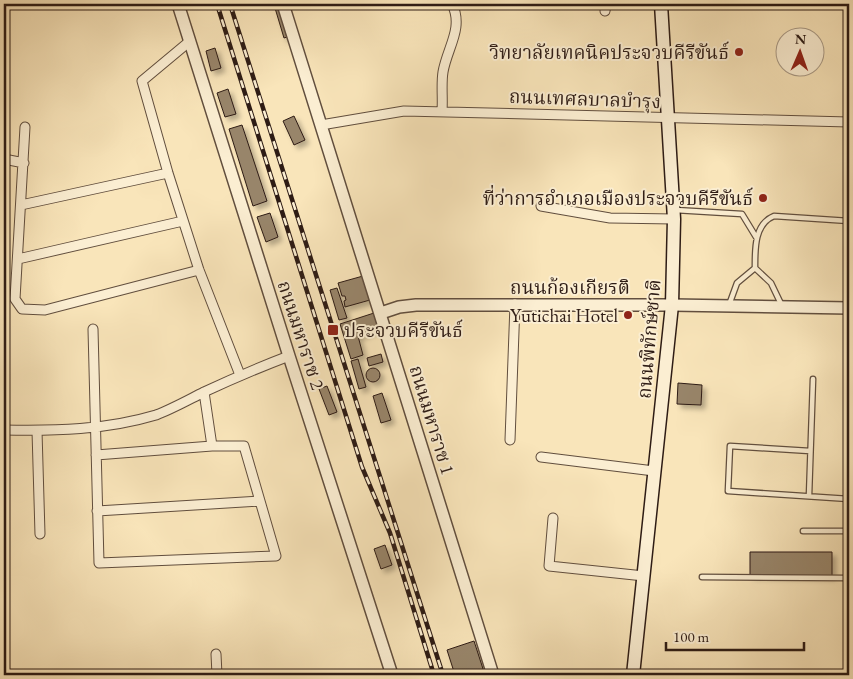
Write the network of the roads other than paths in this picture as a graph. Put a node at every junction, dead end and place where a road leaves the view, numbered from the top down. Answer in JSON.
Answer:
{"nodes":[{"id":1,"x":178,"y":4,"type":"edge"},
{"id":2,"x":282,"y":4,"type":"edge"},
{"id":3,"x":452,"y":4,"type":"edge"},
{"id":4,"x":660,"y":4,"type":"edge"},
{"id":5,"x":190,"y":41,"type":"junction"},
{"id":6,"x":442,"y":111,"type":"junction"},
{"id":7,"x":669,"y":118,"type":"junction"},
{"id":8,"x":849,"y":122,"type":"edge"},
{"id":9,"x":321,"y":124,"type":"junction"},
{"id":10,"x":25,"y":127,"type":"dead end"},
{"id":11,"x":4,"y":160,"type":"edge"},
{"id":12,"x":24,"y":162,"type":"junction"},
{"id":13,"x":168,"y":173,"type":"junction"},
{"id":14,"x":21,"y":205,"type":"junction"},
{"id":15,"x":541,"y":206,"type":"dead end"},
{"id":16,"x":674,"y":215,"type":"junction"},
{"id":17,"x":183,"y":221,"type":"junction"},
{"id":18,"x":849,"y":221,"type":"edge"},
{"id":19,"x":756,"y":237,"type":"junction"},
{"id":20,"x":18,"y":258,"type":"junction"},
{"id":21,"x":755,"y":268,"type":"junction"},
{"id":22,"x":199,"y":270,"type":"junction"},
{"id":23,"x":516,"y":304,"type":"junction"},
{"id":24,"x":672,"y":304,"type":"junction"},
{"id":25,"x":729,"y":305,"type":"junction"},
{"id":26,"x":783,"y":307,"type":"junction"},
{"id":27,"x":849,"y":308,"type":"edge"},
{"id":28,"x":381,"y":313,"type":"junction"},
{"id":29,"x":93,"y":329,"type":"dead end"},
{"id":30,"x":289,"y":356,"type":"junction"},
{"id":31,"x":240,"y":375,"type":"junction"},
{"id":32,"x":814,"y":379,"type":"dead end"},
{"id":33,"x":204,"y":392,"type":"junction"},
{"id":34,"x":95,"y":428,"type":"junction"},
{"id":35,"x":4,"y":430,"type":"edge"},
{"id":36,"x":37,"y":431,"type":"junction"},
{"id":37,"x":510,"y":440,"type":"dead end"},
{"id":38,"x":212,"y":446,"type":"junction"},
{"id":39,"x":810,"y":451,"type":"junction"},
{"id":40,"x":96,"y":455,"type":"junction"},
{"id":41,"x":542,"y":457,"type":"dead end"},
{"id":42,"x":654,"y":472,"type":"junction"},
{"id":43,"x":809,"y":496,"type":"junction"},
{"id":44,"x":849,"y":499,"type":"edge"},
{"id":45,"x":260,"y":501,"type":"junction"},
{"id":46,"x":97,"y":511,"type":"junction"},
{"id":47,"x":553,"y":518,"type":"dead end"},
{"id":48,"x":803,"y":532,"type":"dead end"},
{"id":49,"x":849,"y":532,"type":"edge"},
{"id":50,"x":40,"y":534,"type":"dead end"},
{"id":51,"x":644,"y":576,"type":"junction"},
{"id":52,"x":702,"y":577,"type":"dead end"},
{"id":53,"x":849,"y":578,"type":"edge"},
{"id":54,"x":216,"y":654,"type":"dead end"},
{"id":55,"x":217,"y":675,"type":"edge"},
{"id":56,"x":306,"y":675,"type":"edge"},
{"id":57,"x":392,"y":675,"type":"edge"},
{"id":58,"x":493,"y":675,"type":"edge"},
{"id":59,"x":633,"y":675,"type":"edge"}],
"edges":[{"from":1,"to":5,"type":"street","name":"ถนนมหาราช 2"},
{"from":2,"to":9,"type":"street","name":"ถนนมหาราช 1"},
{"from":3,"to":6,"type":"street"},
{"from":4,"to":7,"type":"main road","name":"ถนนพิทักษ์ชาติ"},
{"from":5,"to":13,"type":"street"},
{"from":5,"to":30,"type":"street","name":"ถนนมหาราช 2"},
{"from":6,"to":7,"type":"street","name":"ถนนเทศลบาลบำรุง"},
{"from":6,"to":9,"type":"street","name":"ถนนเทศลบาลบำรุง"},
{"from":7,"to":8,"type":"street","name":"ถนนเทศลบาลบำรุง"},
{"from":7,"to":16,"type":"main road","name":"ถนนพิทักษ์ชาติ"},
{"from":9,"to":28,"type":"street","name":"ถนนมหาราช 1"},
{"from":10,"to":12,"type":"street"},
{"from":11,"to":12,"type":"street"},
{"from":12,"to":14,"type":"street"},
{"from":13,"to":14,"type":"street"},
{"from":13,"to":17,"type":"street"},
{"from":14,"to":20,"type":"street"},
{"from":15,"to":16,"type":"street"},
{"from":16,"to":19,"type":"lane"},
{"from":16,"to":24,"type":"main road","name":"ถนนพิทักษ์ชาติ"},
{"from":17,"to":20,"type":"street"},
{"from":17,"to":22,"type":"street"},
{"from":18,"to":19,"type":"lane"},
{"from":19,"to":21,"type":"lane"},
{"from":20,"to":22,"type":"street"},
{"from":21,"to":25,"type":"lane"},
{"from":21,"to":26,"type":"lane"},
{"from":22,"to":31,"type":"street"},
{"from":23,"to":24,"type":"street","name":"ถนนก้องเกียรติ"},
{"from":23,"to":28,"type":"street","name":"ถนนก้องเกียรติ"},
{"from":23,"to":37,"type":"street"},
{"from":24,"to":25,"type":"street","name":"ถนนก้องเกียรติ"},
{"from":24,"to":42,"type":"main road","name":"ถนนพิทักษ์ชาติ"},
{"from":25,"to":26,"type":"street","name":"ถนนก้องเกียรติ"},
{"from":26,"to":27,"type":"street","name":"ถนนก้องเกียรติ"},
{"from":28,"to":58,"type":"street","name":"ถนนมหาราช 1"},
{"from":29,"to":34,"type":"street"},
{"from":30,"to":31,"type":"street"},
{"from":30,"to":57,"type":"street","name":"ถนนมหาราช 2"},
{"from":31,"to":33,"type":"street"},
{"from":32,"to":39,"type":"lane"},
{"from":33,"to":34,"type":"street"},
{"from":33,"to":38,"type":"street"},
{"from":34,"to":36,"type":"street"},
{"from":34,"to":40,"type":"street"},
{"from":35,"to":36,"type":"street"},
{"from":36,"to":50,"type":"street"},
{"from":38,"to":40,"type":"street"},
{"from":38,"to":45,"type":"street"},
{"from":39,"to":43,"type":"lane"},
{"from":39,"to":43,"type":"lane"},
{"from":40,"to":46,"type":"street"},
{"from":41,"to":42,"type":"street"},
{"from":42,"to":51,"type":"main road","name":"ถนนพิทักษ์ชาติ"},
{"from":43,"to":44,"type":"lane"},
{"from":45,"to":46,"type":"street"},
{"from":45,"to":46,"type":"street"},
{"from":47,"to":51,"type":"street"},
{"from":48,"to":49,"type":"lane"},
{"from":51,"to":59,"type":"main road","name":"ถนนพิทักษ์ชาติ"},
{"from":52,"to":53,"type":"lane"},
{"from":54,"to":55,"type":"street"},
{"from":55,"to":56,"type":"street"}]}
